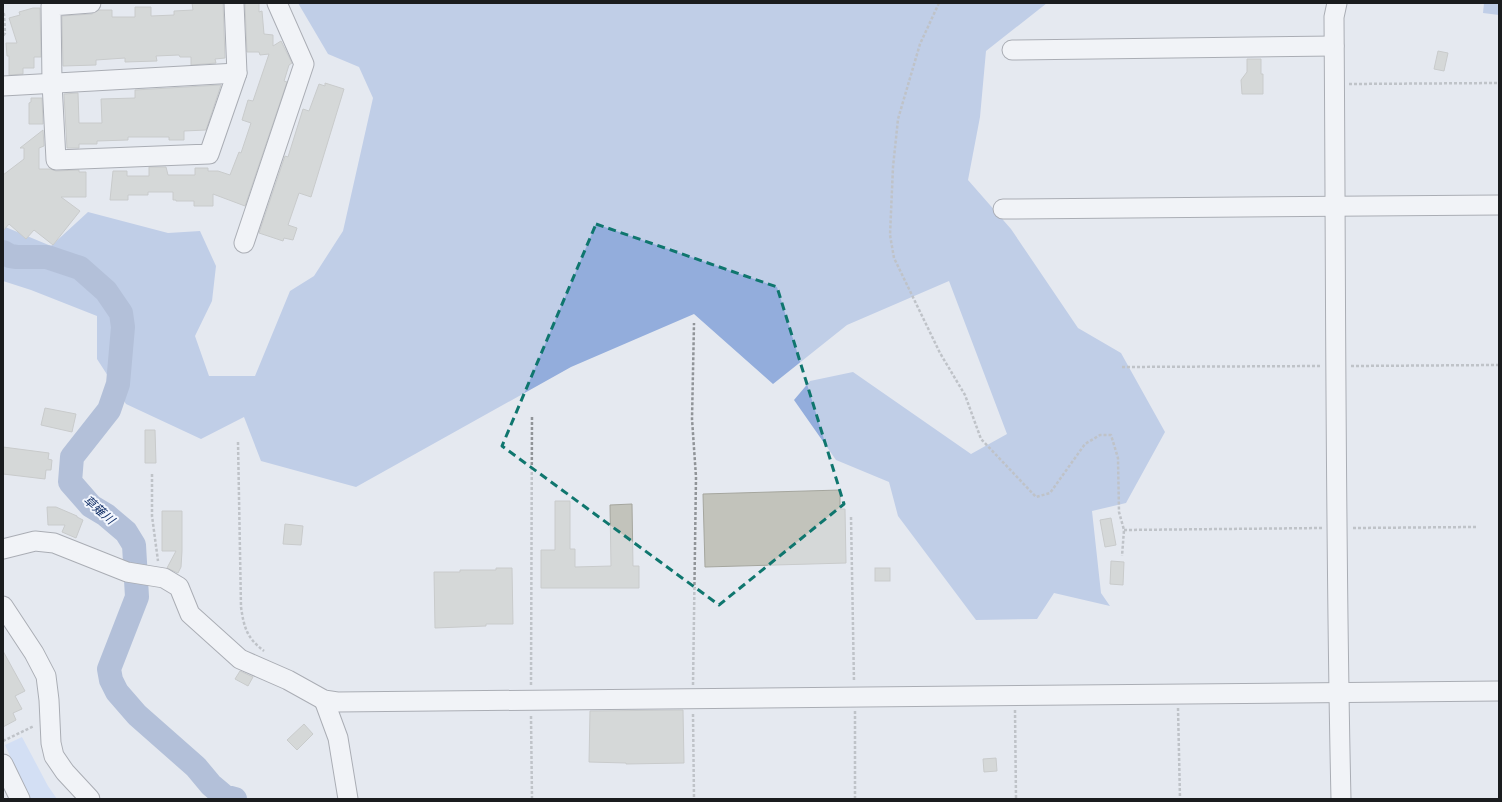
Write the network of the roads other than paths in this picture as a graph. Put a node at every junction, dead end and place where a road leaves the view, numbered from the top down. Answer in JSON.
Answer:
{"nodes":[{"id":1,"x":91,"y":3,"type":"edge"},
{"id":2,"x":234,"y":3,"type":"edge"},
{"id":3,"x":276,"y":3,"type":"edge"},
{"id":4,"x":1337,"y":3,"type":"edge"},
{"id":5,"x":1334,"y":46,"type":"junction"},
{"id":6,"x":1012,"y":50,"type":"dead end"},
{"id":7,"x":237,"y":73,"type":"junction"},
{"id":8,"x":52,"y":83,"type":"junction"},
{"id":9,"x":3,"y":86,"type":"edge"},
{"id":10,"x":1499,"y":205,"type":"edge"},
{"id":11,"x":1335,"y":206,"type":"junction"},
{"id":12,"x":1003,"y":209,"type":"dead end"},
{"id":13,"x":244,"y":244,"type":"dead end"},
{"id":14,"x":3,"y":549,"type":"edge"},
{"id":15,"x":3,"y":606,"type":"edge"},
{"id":16,"x":1499,"y":691,"type":"edge"},
{"id":17,"x":1339,"y":693,"type":"junction"},
{"id":18,"x":324,"y":700,"type":"junction"},
{"id":19,"x":3,"y":764,"type":"edge"},
{"id":20,"x":20,"y":799,"type":"edge"},
{"id":21,"x":90,"y":799,"type":"edge"},
{"id":22,"x":348,"y":799,"type":"edge"},
{"id":23,"x":1341,"y":799,"type":"edge"}],
"edges":[{"from":1,"to":8,"type":"street"},
{"from":2,"to":7,"type":"street"},
{"from":3,"to":13,"type":"street"},
{"from":4,"to":5,"type":"street"},
{"from":5,"to":6,"type":"street"},
{"from":5,"to":11,"type":"street"},
{"from":7,"to":8,"type":"street"},
{"from":7,"to":8,"type":"street"},
{"from":8,"to":9,"type":"street"},
{"from":10,"to":11,"type":"street"},
{"from":11,"to":12,"type":"street"},
{"from":11,"to":17,"type":"street"},
{"from":14,"to":18,"type":"street"},
{"from":15,"to":21,"type":"street"},
{"from":16,"to":17,"type":"street"},
{"from":17,"to":18,"type":"street"},
{"from":17,"to":23,"type":"street"},
{"from":18,"to":22,"type":"street"},
{"from":19,"to":20,"type":"street"}]}
